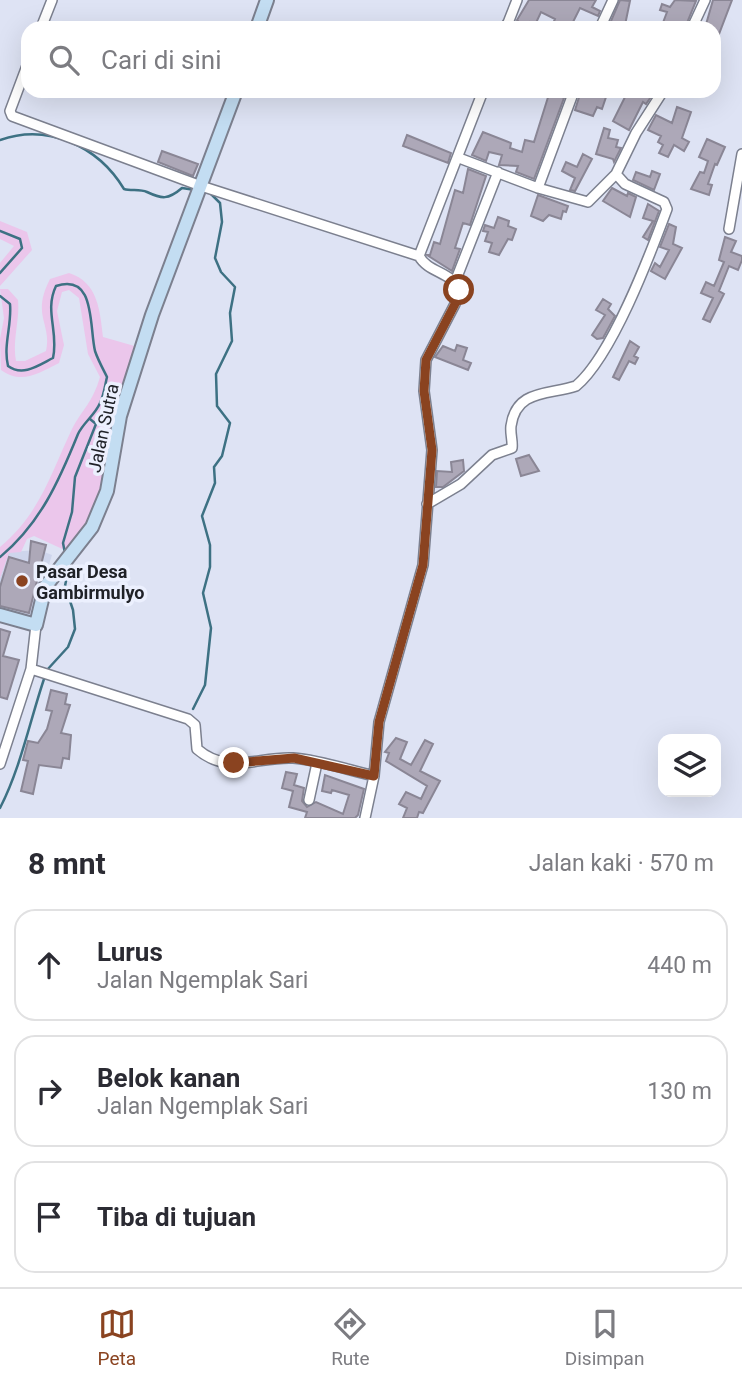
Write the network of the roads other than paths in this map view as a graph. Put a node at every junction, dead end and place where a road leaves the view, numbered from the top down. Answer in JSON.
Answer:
{"nodes":[{"id":1,"x":52,"y":0,"type":"edge"},
{"id":2,"x":267,"y":0,"type":"edge"},
{"id":3,"x":516,"y":0,"type":"edge"},
{"id":4,"x":613,"y":0,"type":"edge"},
{"id":5,"x":705,"y":0,"type":"edge"},
{"id":6,"x":44,"y":21,"type":"edge"},
{"id":7,"x":260,"y":21,"type":"edge"},
{"id":8,"x":509,"y":21,"type":"edge"},
{"id":9,"x":603,"y":21,"type":"edge"},
{"id":10,"x":695,"y":21,"type":"edge"},
{"id":11,"x":21,"y":83,"type":"edge"},
{"id":12,"x":233,"y":98,"type":"edge"},
{"id":13,"x":481,"y":98,"type":"edge"},
{"id":14,"x":571,"y":98,"type":"edge"},
{"id":15,"x":658,"y":98,"type":"edge"},
{"id":16,"x":742,"y":154,"type":"edge"},
{"id":17,"x":459,"y":158,"type":"junction"},
{"id":18,"x":498,"y":172,"type":"junction"},
{"id":19,"x":615,"y":174,"type":"junction"},
{"id":20,"x":538,"y":188,"type":"junction"},
{"id":21,"x":200,"y":189,"type":"junction"},
{"id":22,"x":729,"y":229,"type":"dead end"},
{"id":23,"x":419,"y":256,"type":"junction"},
{"id":24,"x":455,"y":282,"type":"junction"},
{"id":25,"x":427,"y":505,"type":"junction"},
{"id":26,"x":0,"y":615,"type":"edge"},
{"id":27,"x":36,"y":625,"type":"junction"},
{"id":28,"x":34,"y":671,"type":"junction"},
{"id":29,"x":317,"y":763,"type":"junction"},
{"id":30,"x":0,"y":764,"type":"edge"},
{"id":31,"x":374,"y":776,"type":"junction"},
{"id":32,"x":309,"y":800,"type":"dead end"},
{"id":33,"x":365,"y":818,"type":"edge"}],
"edges":[{"from":1,"to":6,"type":"street"},
{"from":2,"to":7,"type":"street"},
{"from":3,"to":8,"type":"street"},
{"from":4,"to":9,"type":"street"},
{"from":5,"to":10,"type":"street"},
{"from":11,"to":21,"type":"street"},
{"from":12,"to":21,"type":"street","name":"Jalan Sutra"},
{"from":13,"to":17,"type":"street"},
{"from":14,"to":20,"type":"street"},
{"from":15,"to":19,"type":"street"},
{"from":16,"to":22,"type":"street"},
{"from":17,"to":18,"type":"street"},
{"from":17,"to":23,"type":"street"},
{"from":18,"to":20,"type":"street"},
{"from":18,"to":24,"type":"street"},
{"from":19,"to":20,"type":"street"},
{"from":19,"to":25,"type":"street"},
{"from":21,"to":23,"type":"street"},
{"from":21,"to":27,"type":"street","name":"Jalan Sutra"},
{"from":23,"to":24,"type":"street"},
{"from":24,"to":25,"type":"street"},
{"from":25,"to":31,"type":"street"},
{"from":26,"to":27,"type":"street"},
{"from":27,"to":28,"type":"street","name":"Jalan Sutra"},
{"from":28,"to":29,"type":"street"},
{"from":28,"to":30,"type":"street","name":"Jalan Sutra"},
{"from":29,"to":31,"type":"street"},
{"from":29,"to":32,"type":"street"},
{"from":31,"to":33,"type":"street"}]}
